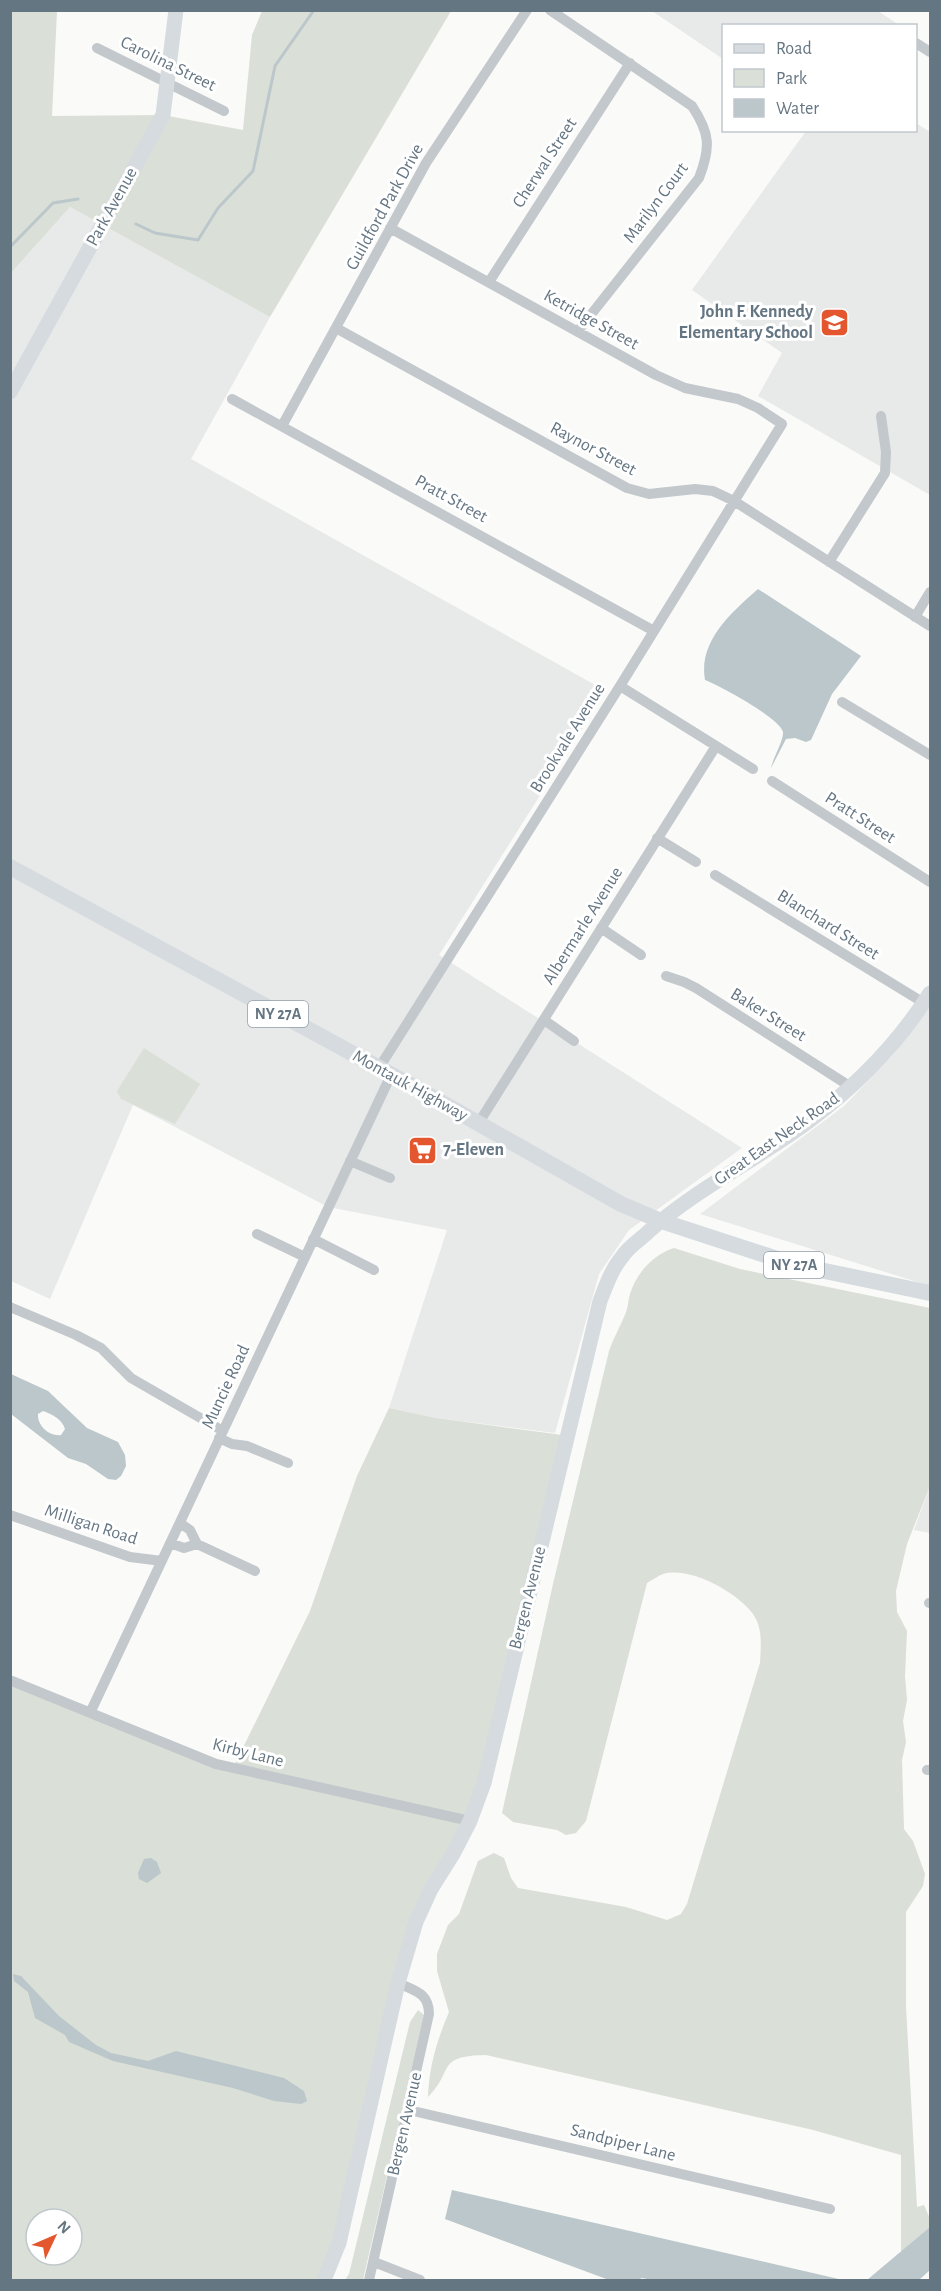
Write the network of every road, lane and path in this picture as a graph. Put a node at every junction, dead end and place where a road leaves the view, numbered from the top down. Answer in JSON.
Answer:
{"nodes":[{"id":1,"x":176,"y":10,"type":"edge"},
{"id":2,"x":527,"y":10,"type":"edge"},
{"id":3,"x":550,"y":10,"type":"edge"},
{"id":4,"x":917,"y":44,"type":"edge"},
{"id":5,"x":97,"y":48,"type":"dead end"},
{"id":6,"x":930,"y":52,"type":"edge"},
{"id":7,"x":630,"y":63,"type":"junction"},
{"id":8,"x":168,"y":82,"type":"junction"},
{"id":9,"x":224,"y":111,"type":"dead end"},
{"id":10,"x":390,"y":228,"type":"junction"},
{"id":11,"x":489,"y":282,"type":"junction"},
{"id":12,"x":336,"y":328,"type":"junction"},
{"id":13,"x":578,"y":332,"type":"junction"},
{"id":14,"x":10,"y":392,"type":"edge"},
{"id":15,"x":232,"y":399,"type":"dead end"},
{"id":16,"x":881,"y":416,"type":"dead end"},
{"id":17,"x":782,"y":424,"type":"joint"},
{"id":18,"x":282,"y":426,"type":"junction"},
{"id":19,"x":734,"y":501,"type":"junction"},
{"id":20,"x":829,"y":562,"type":"junction"},
{"id":21,"x":930,"y":592,"type":"edge"},
{"id":22,"x":915,"y":616,"type":"junction"},
{"id":23,"x":930,"y":626,"type":"edge"},
{"id":24,"x":654,"y":631,"type":"junction"},
{"id":25,"x":620,"y":686,"type":"junction"},
{"id":26,"x":842,"y":702,"type":"dead end"},
{"id":27,"x":716,"y":746,"type":"junction"},
{"id":28,"x":930,"y":755,"type":"edge"},
{"id":29,"x":753,"y":769,"type":"dead end"},
{"id":30,"x":772,"y":781,"type":"dead end"},
{"id":31,"x":657,"y":838,"type":"junction"},
{"id":32,"x":696,"y":862,"type":"dead end"},
{"id":33,"x":10,"y":867,"type":"edge"},
{"id":34,"x":716,"y":874,"type":"dead end"},
{"id":35,"x":930,"y":882,"type":"edge"},
{"id":36,"x":601,"y":928,"type":"junction"},
{"id":37,"x":641,"y":955,"type":"dead end"},
{"id":38,"x":666,"y":976,"type":"dead end"},
{"id":39,"x":927,"y":998,"type":"edge"},
{"id":40,"x":544,"y":1020,"type":"junction"},
{"id":41,"x":574,"y":1041,"type":"dead end"},
{"id":42,"x":385,"y":1072,"type":"junction"},
{"id":43,"x":851,"y":1086,"type":"junction"},
{"id":44,"x":478,"y":1124,"type":"junction"},
{"id":45,"x":350,"y":1161,"type":"junction"},
{"id":46,"x":390,"y":1178,"type":"dead end"},
{"id":47,"x":661,"y":1221,"type":"junction"},
{"id":48,"x":257,"y":1234,"type":"dead end"},
{"id":49,"x":314,"y":1239,"type":"junction"},
{"id":50,"x":305,"y":1257,"type":"junction"},
{"id":51,"x":374,"y":1270,"type":"dead end"},
{"id":52,"x":930,"y":1293,"type":"edge"},
{"id":53,"x":10,"y":1306,"type":"edge"},
{"id":54,"x":221,"y":1435,"type":"junction"},
{"id":55,"x":288,"y":1463,"type":"dead end"},
{"id":56,"x":10,"y":1515,"type":"edge"},
{"id":57,"x":180,"y":1523,"type":"junction"},
{"id":58,"x":170,"y":1543,"type":"junction"},
{"id":59,"x":197,"y":1544,"type":"junction"},
{"id":60,"x":162,"y":1561,"type":"junction"},
{"id":61,"x":255,"y":1571,"type":"dead end"},
{"id":62,"x":12,"y":1681,"type":"dead end"},
{"id":63,"x":90,"y":1713,"type":"junction"},
{"id":64,"x":470,"y":1821,"type":"junction"},
{"id":65,"x":398,"y":1983,"type":"junction"},
{"id":66,"x":409,"y":2110,"type":"junction"},
{"id":67,"x":830,"y":2209,"type":"dead end"},
{"id":68,"x":374,"y":2262,"type":"junction"},
{"id":69,"x":324,"y":2280,"type":"edge"},
{"id":70,"x":369,"y":2280,"type":"edge"},
{"id":71,"x":420,"y":2280,"type":"edge"}],
"edges":[{"from":1,"to":8,"type":"main road","name":"Park Avenue"},
{"from":2,"to":10,"type":"street","name":"Guildford Park Drive"},
{"from":3,"to":7,"type":"street","name":"Marilyn Court"},
{"from":4,"to":6,"type":"street"},
{"from":5,"to":8,"type":"street","name":"Carolina Street"},
{"from":7,"to":11,"type":"street","name":"Cherwal Street"},
{"from":7,"to":13,"type":"street","name":"Marilyn Court"},
{"from":8,"to":9,"type":"street","name":"Carolina Street"},
{"from":8,"to":14,"type":"main road","name":"Park Avenue"},
{"from":10,"to":11,"type":"street","name":"Ketridge Street"},
{"from":10,"to":12,"type":"street","name":"Guildford Park Drive"},
{"from":11,"to":13,"type":"street","name":"Ketridge Street"},
{"from":12,"to":18,"type":"street","name":"Guildford Park Drive"},
{"from":12,"to":19,"type":"street","name":"Raynor Street"},
{"from":13,"to":17,"type":"street","name":"Ketridge Street"},
{"from":15,"to":18,"type":"street","name":"Pratt Street"},
{"from":16,"to":20,"type":"street"},
{"from":17,"to":19,"type":"street","name":"Brookvale Avenue"},
{"from":18,"to":24,"type":"street","name":"Pratt Street"},
{"from":19,"to":20,"type":"street","name":"Raynor Street"},
{"from":19,"to":24,"type":"street","name":"Brookvale Avenue"},
{"from":20,"to":22,"type":"street","name":"Raynor Street"},
{"from":21,"to":22,"type":"street"},
{"from":22,"to":23,"type":"street","name":"Raynor Street"},
{"from":24,"to":25,"type":"street","name":"Brookvale Avenue"},
{"from":25,"to":27,"type":"street"},
{"from":25,"to":42,"type":"street","name":"Brookvale Avenue"},
{"from":26,"to":28,"type":"street"},
{"from":27,"to":29,"type":"street"},
{"from":27,"to":31,"type":"street","name":"Albermarle Avenue"},
{"from":30,"to":35,"type":"street","name":"Pratt Street"},
{"from":31,"to":32,"type":"street"},
{"from":31,"to":36,"type":"street","name":"Albermarle Avenue"},
{"from":33,"to":42,"type":"main road","name":"Montauk Highway","number":"NY 27A"},
{"from":34,"to":39,"type":"street","name":"Blanchard Street"},
{"from":36,"to":37,"type":"street"},
{"from":36,"to":40,"type":"street","name":"Albermarle Avenue"},
{"from":38,"to":43,"type":"street","name":"Baker Street"},
{"from":39,"to":43,"type":"main road","name":"Great East Neck Road"},
{"from":40,"to":41,"type":"street"},
{"from":40,"to":44,"type":"street","name":"Albermarle Avenue"},
{"from":42,"to":44,"type":"main road","name":"Montauk Highway","number":"NY 27A"},
{"from":42,"to":45,"type":"street","name":"Muncie Road"},
{"from":43,"to":47,"type":"main road","name":"Great East Neck Road"},
{"from":44,"to":47,"type":"main road","name":"Montauk Highway","number":"NY 27A"},
{"from":45,"to":46,"type":"street"},
{"from":45,"to":49,"type":"street","name":"Muncie Road"},
{"from":47,"to":52,"type":"main road","name":"Montauk Highway","number":"NY 27A"},
{"from":47,"to":64,"type":"main road","name":"Bergen Avenue"},
{"from":48,"to":50,"type":"street"},
{"from":49,"to":50,"type":"street","name":"Muncie Road"},
{"from":49,"to":51,"type":"street"},
{"from":50,"to":54,"type":"street","name":"Muncie Road"},
{"from":53,"to":54,"type":"street"},
{"from":54,"to":55,"type":"street"},
{"from":54,"to":57,"type":"street","name":"Muncie Road"},
{"from":56,"to":60,"type":"street","name":"Milligan Road"},
{"from":57,"to":58,"type":"street","name":"Muncie Road"},
{"from":57,"to":59,"type":"street"},
{"from":58,"to":59,"type":"street"},
{"from":58,"to":60,"type":"street","name":"Muncie Road"},
{"from":59,"to":61,"type":"street"},
{"from":60,"to":63,"type":"street","name":"Muncie Road"},
{"from":62,"to":63,"type":"street","name":"Kirby Lane"},
{"from":63,"to":64,"type":"street","name":"Kirby Lane"},
{"from":64,"to":65,"type":"main road","name":"Bergen Avenue"},
{"from":65,"to":66,"type":"street","name":"Bergen Avenue"},
{"from":65,"to":69,"type":"main road","name":"Bergen Avenue"},
{"from":66,"to":67,"type":"street","name":"Sandpiper Lane"},
{"from":66,"to":68,"type":"street","name":"Bergen Avenue"},
{"from":68,"to":70,"type":"street","name":"Bergen Avenue"},
{"from":68,"to":71,"type":"street"}]}
